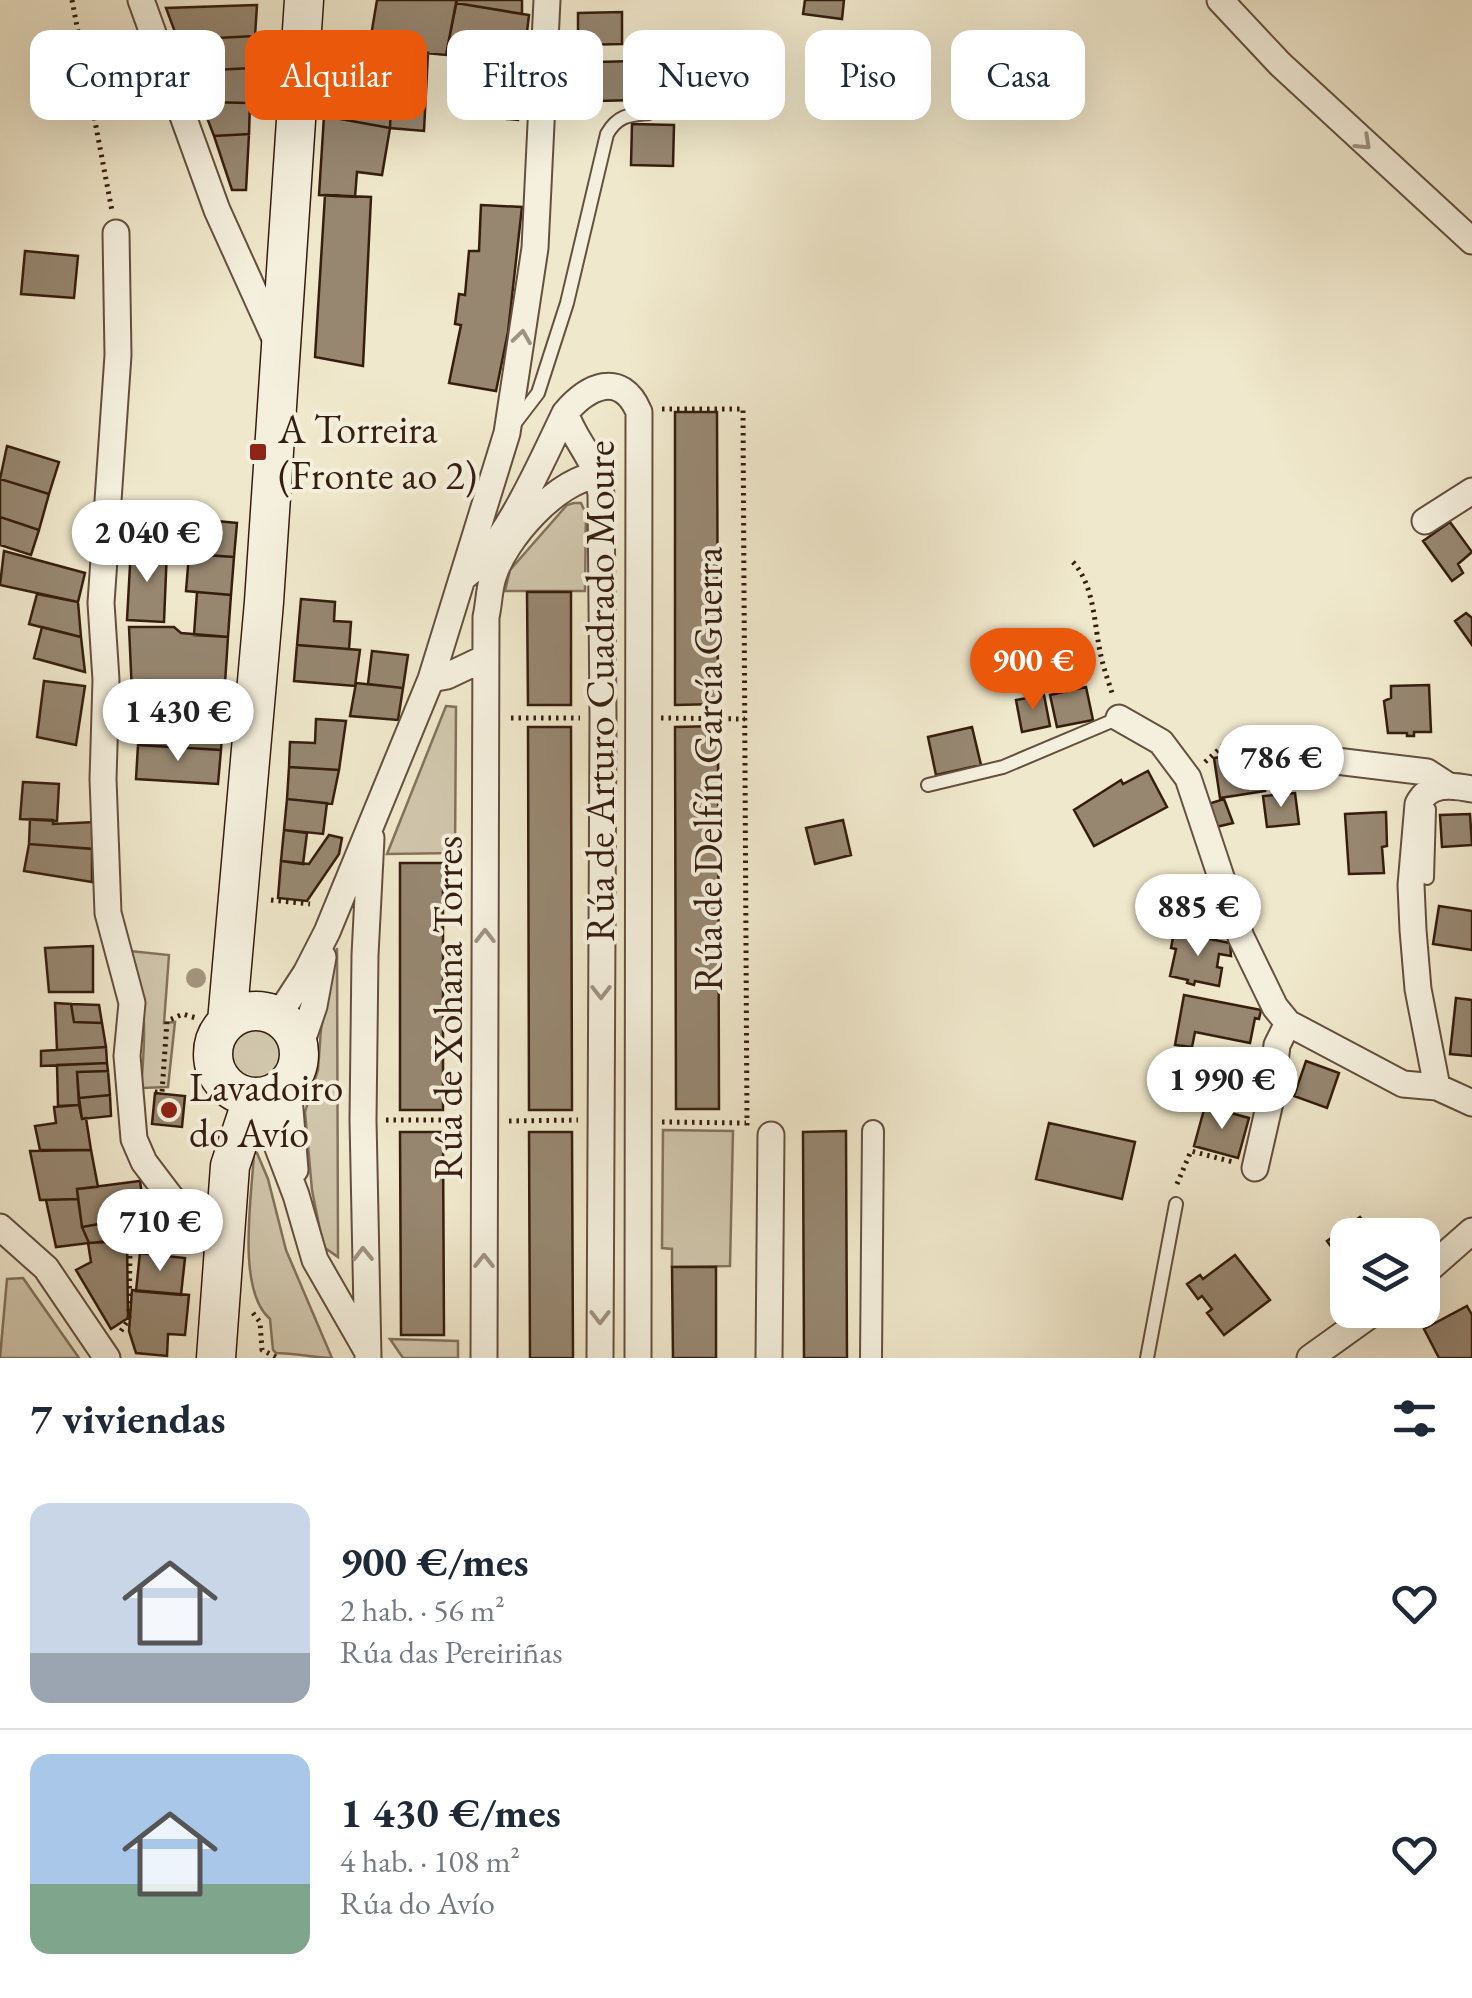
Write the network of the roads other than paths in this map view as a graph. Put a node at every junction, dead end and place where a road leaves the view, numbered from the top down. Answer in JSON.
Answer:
{"nodes":[{"id":1,"x":141,"y":0,"type":"edge"},
{"id":2,"x":304,"y":0,"type":"edge"},
{"id":3,"x":547,"y":0,"type":"edge"},
{"id":4,"x":1220,"y":0,"type":"edge"},
{"id":5,"x":623,"y":117,"type":"edge"},
{"id":6,"x":116,"y":233,"type":"road end"},
{"id":7,"x":1472,"y":242,"type":"edge"},
{"id":8,"x":281,"y":352,"type":"junction"},
{"id":9,"x":566,"y":413,"type":"junction"},
{"id":10,"x":508,"y":433,"type":"junction"},
{"id":11,"x":598,"y":475,"type":"junction"},
{"id":12,"x":1472,"y":491,"type":"edge"},
{"id":13,"x":1426,"y":521,"type":"dead end"},
{"id":14,"x":464,"y":576,"type":"junction"},
{"id":15,"x":455,"y":602,"type":"junction"},
{"id":16,"x":486,"y":616,"type":"junction"},
{"id":17,"x":485,"y":658,"type":"junction"},
{"id":18,"x":431,"y":679,"type":"junction"},
{"id":19,"x":1119,"y":718,"type":"joint"},
{"id":20,"x":1278,"y":754,"type":"road end"},
{"id":21,"x":928,"y":785,"type":"dead end"},
{"id":22,"x":1450,"y":788,"type":"edge"},
{"id":23,"x":371,"y":827,"type":"junction"},
{"id":24,"x":1427,"y":878,"type":"dead end"},
{"id":25,"x":325,"y":921,"type":"junction"},
{"id":26,"x":365,"y":955,"type":"junction"},
{"id":27,"x":240,"y":1017,"type":"junction"},
{"id":28,"x":1288,"y":1023,"type":"junction"},
{"id":29,"x":300,"y":1048,"type":"junction"},
{"id":30,"x":1437,"y":1087,"type":"junction"},
{"id":31,"x":256,"y":1090,"type":"junction"},
{"id":32,"x":1472,"y":1102,"type":"edge"},
{"id":33,"x":755,"y":1129,"type":"road end"},
{"id":34,"x":872,"y":1130,"type":"dead end"},
{"id":35,"x":1255,"y":1168,"type":"road end"},
{"id":36,"x":1176,"y":1204,"type":"road end"},
{"id":37,"x":2,"y":1231,"type":"edge"},
{"id":38,"x":1472,"y":1231,"type":"edge"},
{"id":39,"x":222,"y":1250,"type":"junction"},
{"id":40,"x":1440,"y":1260,"type":"edge"},
{"id":41,"x":1352,"y":1328,"type":"edge"},
{"id":42,"x":110,"y":1350,"type":"edge"},
{"id":43,"x":369,"y":1356,"type":"edge"},
{"id":44,"x":216,"y":1358,"type":"edge"},
{"id":45,"x":484,"y":1358,"type":"edge"},
{"id":46,"x":600,"y":1358,"type":"edge"},
{"id":47,"x":638,"y":1358,"type":"edge"},
{"id":48,"x":770,"y":1358,"type":"edge"},
{"id":49,"x":871,"y":1358,"type":"edge"},
{"id":50,"x":1147,"y":1358,"type":"edge"},
{"id":51,"x":1310,"y":1358,"type":"edge"}],
"edges":[{"from":1,"to":8,"type":"street"},
{"from":2,"to":8,"type":"main road"},
{"from":10,"to":3,"type":"street","one_way":true},
{"from":4,"to":7,"type":"street","one_way":true},
{"from":5,"to":10,"type":"lane"},
{"from":6,"to":39,"type":"street"},
{"from":8,"to":27,"type":"main road"},
{"from":9,"to":11,"type":"street","name":"Rúa de Arturo Cuadrado Moure"},
{"from":9,"to":14,"type":"street"},
{"from":9,"to":47,"type":"street","name":"Rúa de Arturo Cuadrado Moure"},
{"from":10,"to":14,"type":"street"},
{"from":11,"to":16,"type":"street","name":"Rúa de Xohana Torres"},
{"from":11,"to":46,"type":"street","name":"Rúa de Arturo Cuadrado Moure","one_way":true},
{"from":12,"to":13,"type":"street"},
{"from":14,"to":15,"type":"street"},
{"from":15,"to":16,"type":"street"},
{"from":15,"to":18,"type":"street"},
{"from":16,"to":17,"type":"street","name":"Rúa de Xohana Torres"},
{"from":17,"to":18,"type":"street"},
{"from":45,"to":17,"type":"street","name":"Rúa de Xohana Torres","one_way":true},
{"from":18,"to":23,"type":"street"},
{"from":19,"to":21,"type":"lane"},
{"from":19,"to":28,"type":"street"},
{"from":20,"to":22,"type":"street"},
{"from":22,"to":24,"type":"lane"},
{"from":22,"to":30,"type":"street"},
{"from":23,"to":25,"type":"street"},
{"from":23,"to":26,"type":"street"},
{"from":25,"to":26,"type":"street"},
{"from":25,"to":27,"type":"street"},
{"from":25,"to":29,"type":"street"},
{"from":43,"to":26,"type":"street","one_way":true},
{"from":27,"to":29,"type":"main road"},
{"from":27,"to":31,"type":"main road"},
{"from":28,"to":30,"type":"street"},
{"from":28,"to":35,"type":"street"},
{"from":29,"to":31,"type":"main road"},
{"from":30,"to":32,"type":"street"},
{"from":31,"to":39,"type":"main road"},
{"from":31,"to":43,"type":"street"},
{"from":33,"to":48,"type":"street"},
{"from":34,"to":49,"type":"street"},
{"from":36,"to":50,"type":"lane"},
{"from":37,"to":42,"type":"street"},
{"from":38,"to":40,"type":"street"},
{"from":39,"to":44,"type":"main road"},
{"from":41,"to":51,"type":"street"}]}
